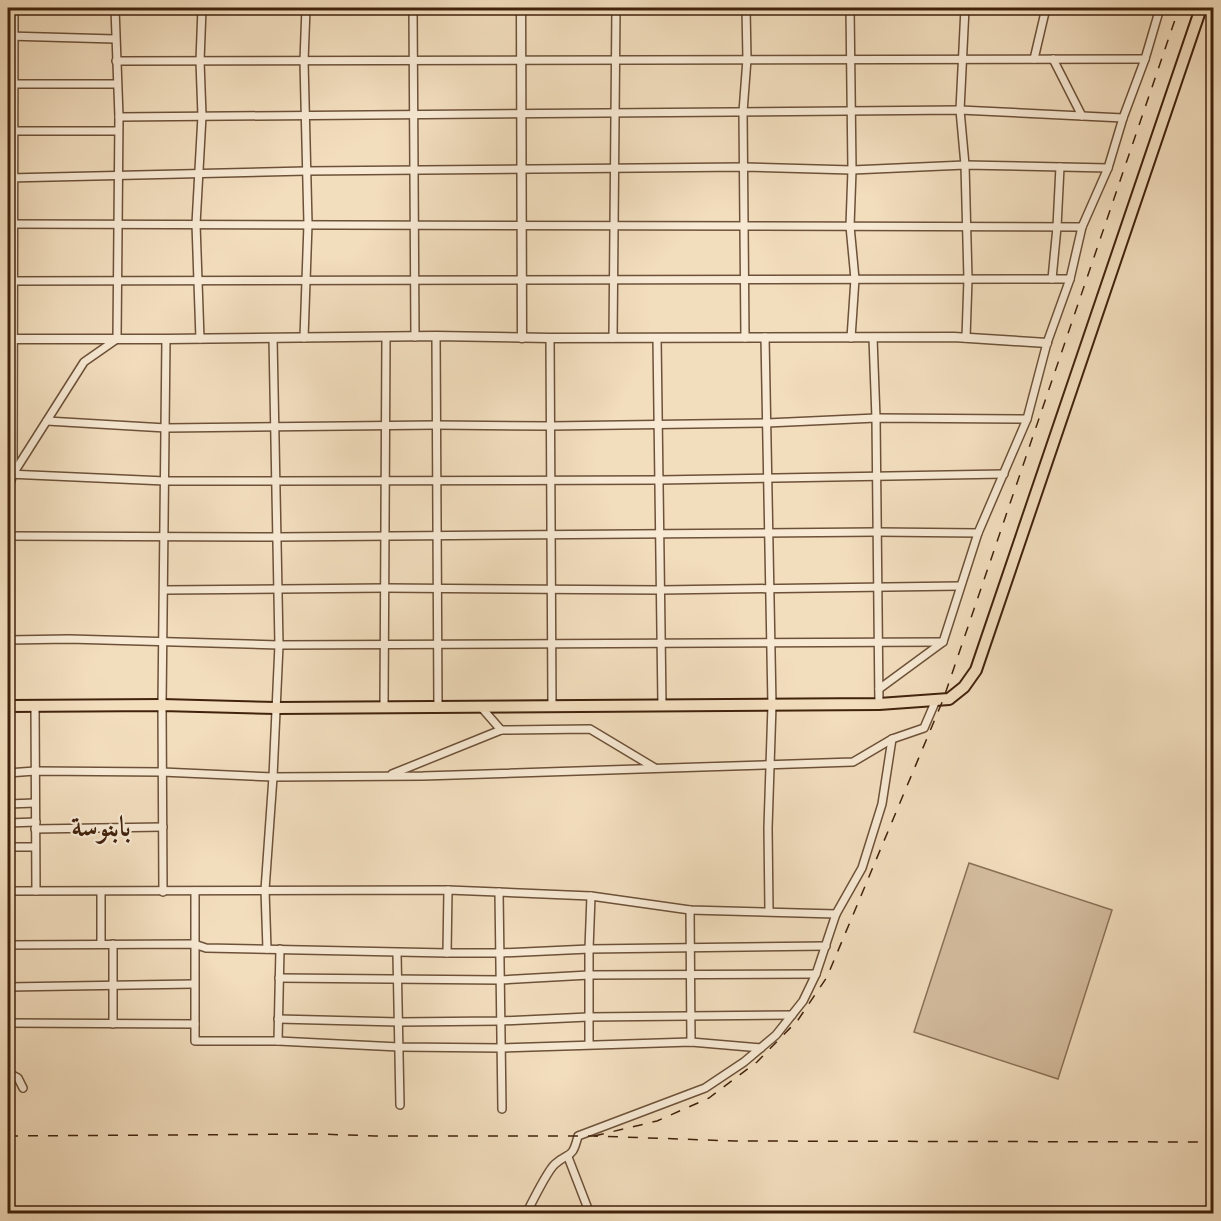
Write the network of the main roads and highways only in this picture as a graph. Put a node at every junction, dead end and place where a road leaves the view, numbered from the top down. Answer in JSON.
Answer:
{"nodes":[{"id":1,"x":1201,"y":8,"type":"edge"},
{"id":2,"x":8,"y":706,"type":"edge"}],
"edges":[{"from":1,"to":2,"type":"main road"}]}
